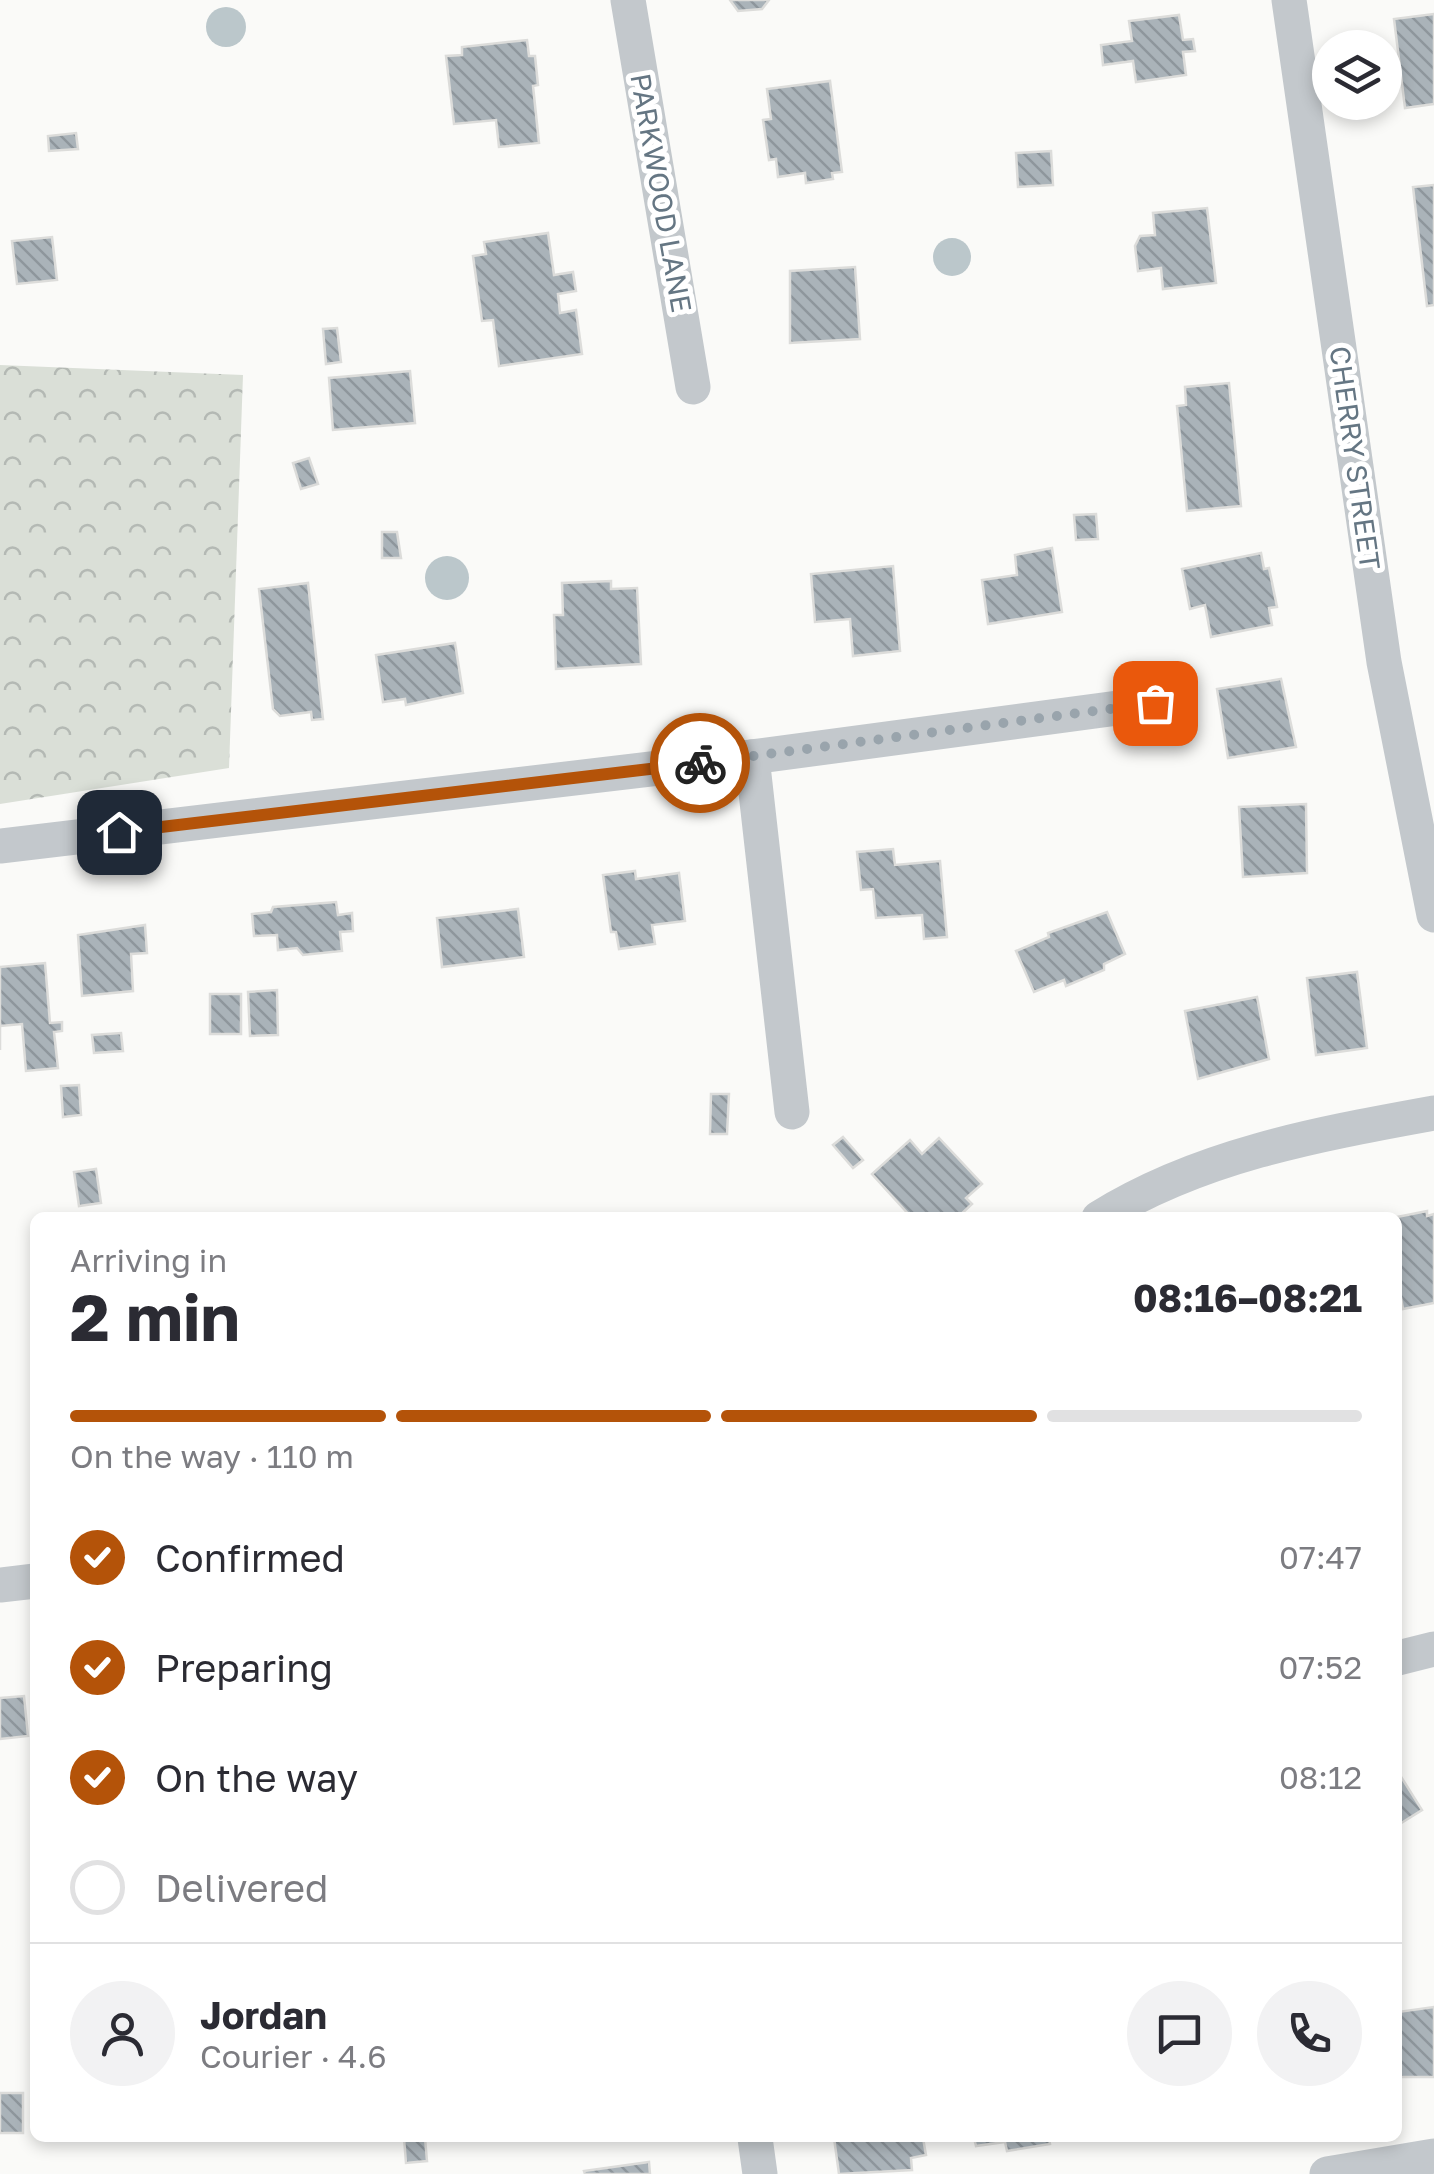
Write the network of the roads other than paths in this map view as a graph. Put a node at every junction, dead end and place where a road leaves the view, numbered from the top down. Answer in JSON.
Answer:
{"nodes":[{"id":1,"x":628,"y":0,"type":"edge"},
{"id":2,"x":1289,"y":0,"type":"edge"},
{"id":3,"x":694,"y":387,"type":"dead end"},
{"id":4,"x":1155,"y":703,"type":"dead end"},
{"id":5,"x":752,"y":757,"type":"junction"},
{"id":6,"x":0,"y":846,"type":"edge"},
{"id":7,"x":1434,"y":914,"type":"edge"},
{"id":8,"x":792,"y":1112,"type":"dead end"},
{"id":9,"x":1434,"y":1113,"type":"edge"},
{"id":10,"x":1109,"y":1212,"type":"edge"},
{"id":11,"x":30,"y":1582,"type":"edge"},
{"id":12,"x":0,"y":1586,"type":"edge"},
{"id":13,"x":1434,"y":1649,"type":"edge"},
{"id":14,"x":1402,"y":1657,"type":"edge"},
{"id":15,"x":756,"y":2142,"type":"edge"},
{"id":16,"x":1434,"y":2156,"type":"edge"},
{"id":17,"x":760,"y":2174,"type":"edge"},
{"id":18,"x":1328,"y":2174,"type":"edge"}],
"edges":[{"from":1,"to":3,"type":"street","name":"PARKWOOD LANE"},
{"from":2,"to":7,"type":"street","name":"CHERRY STREET"},
{"from":4,"to":5,"type":"street"},
{"from":5,"to":6,"type":"street"},
{"from":5,"to":8,"type":"street"},
{"from":9,"to":10,"type":"street"},
{"from":11,"to":12,"type":"street"},
{"from":13,"to":14,"type":"street"},
{"from":15,"to":17,"type":"street"},
{"from":16,"to":18,"type":"street"}]}
